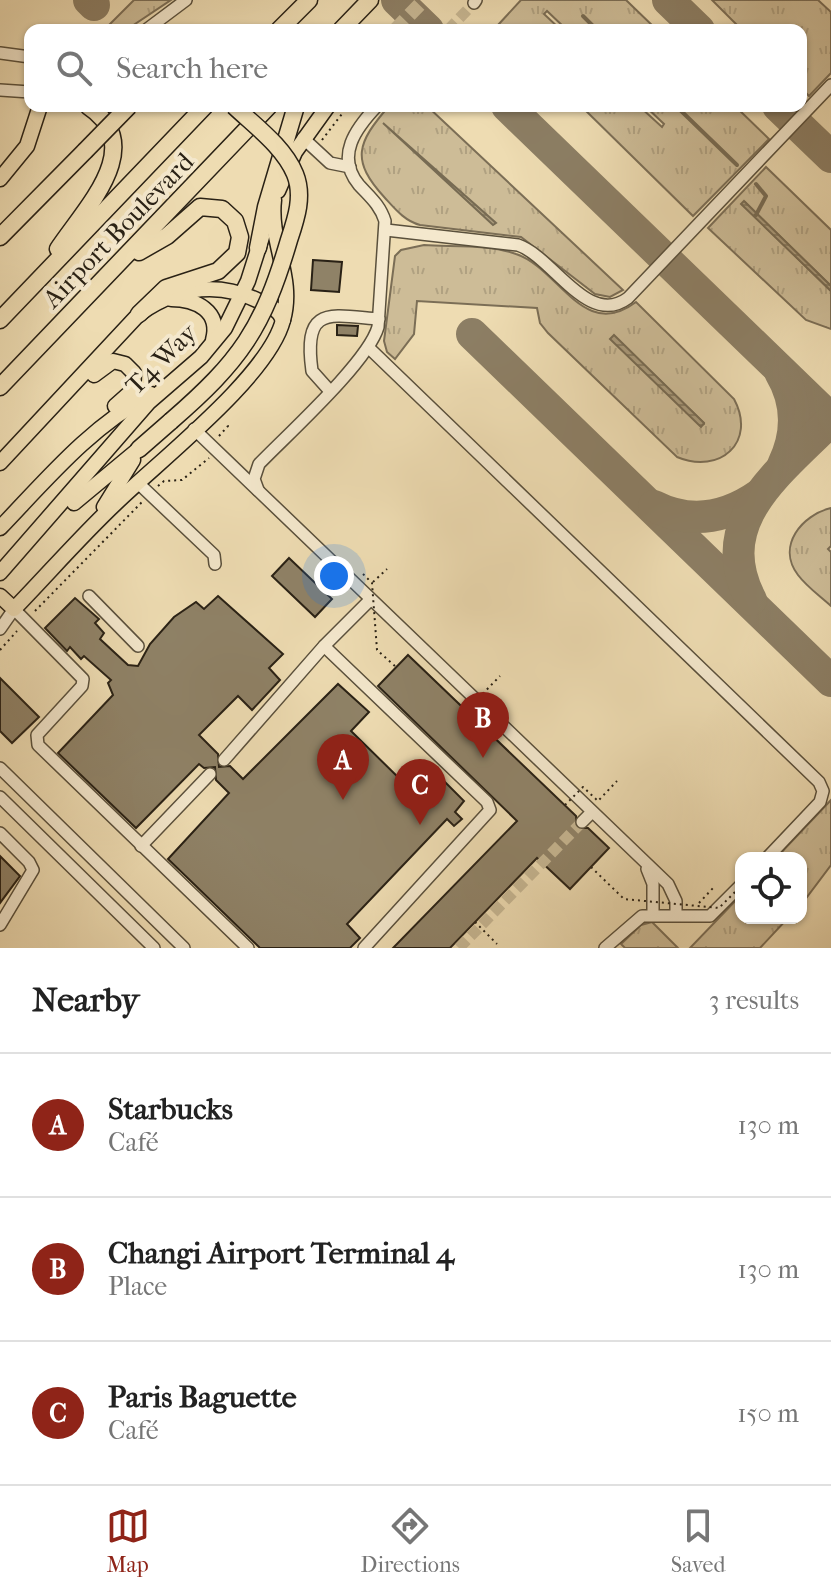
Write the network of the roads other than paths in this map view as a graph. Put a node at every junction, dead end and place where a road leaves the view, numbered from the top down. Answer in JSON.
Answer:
{"nodes":[{"id":1,"x":186,"y":0,"type":"edge"},
{"id":2,"x":309,"y":0,"type":"edge"},
{"id":3,"x":370,"y":0,"type":"edge"},
{"id":4,"x":154,"y":24,"type":"edge"},
{"id":5,"x":285,"y":24,"type":"edge"},
{"id":6,"x":347,"y":24,"type":"edge"},
{"id":7,"x":0,"y":53,"type":"edge"},
{"id":8,"x":24,"y":56,"type":"edge"},
{"id":9,"x":831,"y":85,"type":"edge"},
{"id":10,"x":0,"y":90,"type":"edge"},
{"id":11,"x":24,"y":92,"type":"edge"},
{"id":12,"x":807,"y":110,"type":"edge"},
{"id":13,"x":38,"y":112,"type":"edge"},
{"id":14,"x":95,"y":112,"type":"edge"},
{"id":15,"x":123,"y":112,"type":"edge"},
{"id":16,"x":199,"y":112,"type":"edge"},
{"id":17,"x":240,"y":112,"type":"edge"},
{"id":18,"x":263,"y":112,"type":"edge"},
{"id":19,"x":294,"y":112,"type":"edge"},
{"id":20,"x":323,"y":112,"type":"edge"},
{"id":21,"x":372,"y":112,"type":"edge"},
{"id":22,"x":805,"y":112,"type":"edge"},
{"id":23,"x":303,"y":138,"type":"junction"},
{"id":24,"x":350,"y":167,"type":"junction"},
{"id":25,"x":3,"y":175,"type":"edge"},
{"id":26,"x":274,"y":200,"type":"junction"},
{"id":27,"x":386,"y":230,"type":"junction"},
{"id":28,"x":0,"y":237,"type":"edge"},
{"id":29,"x":258,"y":248,"type":"junction"},
{"id":30,"x":123,"y":260,"type":"junction"},
{"id":31,"x":35,"y":283,"type":"junction"},
{"id":32,"x":243,"y":293,"type":"junction"},
{"id":33,"x":159,"y":301,"type":"junction"},
{"id":34,"x":139,"y":314,"type":"junction"},
{"id":35,"x":379,"y":319,"type":"junction"},
{"id":36,"x":0,"y":320,"type":"edge"},
{"id":37,"x":283,"y":320,"type":"junction"},
{"id":38,"x":210,"y":347,"type":"junction"},
{"id":39,"x":369,"y":348,"type":"junction"},
{"id":40,"x":174,"y":381,"type":"junction"},
{"id":41,"x":0,"y":387,"type":"edge"},
{"id":42,"x":329,"y":390,"type":"junction"},
{"id":43,"x":194,"y":429,"type":"junction"},
{"id":44,"x":29,"y":432,"type":"junction"},
{"id":45,"x":83,"y":442,"type":"junction"},
{"id":46,"x":139,"y":449,"type":"junction"},
{"id":47,"x":0,"y":463,"type":"edge"},
{"id":48,"x":137,"y":482,"type":"junction"},
{"id":49,"x":261,"y":494,"type":"junction"},
{"id":50,"x":92,"y":526,"type":"junction"},
{"id":51,"x":0,"y":528,"type":"edge"},
{"id":52,"x":39,"y":531,"type":"junction"},
{"id":53,"x":215,"y":564,"type":"dead end"},
{"id":54,"x":0,"y":573,"type":"edge"},
{"id":55,"x":0,"y":596,"type":"edge"},
{"id":56,"x":89,"y":596,"type":"dead end"},
{"id":57,"x":370,"y":600,"type":"junction"},
{"id":58,"x":14,"y":609,"type":"junction"},
{"id":59,"x":0,"y":629,"type":"edge"},
{"id":60,"x":138,"y":646,"type":"dead end"},
{"id":61,"x":324,"y":646,"type":"junction"},
{"id":62,"x":224,"y":760,"type":"dead end"},
{"id":63,"x":0,"y":768,"type":"edge"},
{"id":64,"x":210,"y":774,"type":"dead end"},
{"id":65,"x":0,"y":797,"type":"edge"},
{"id":66,"x":592,"y":812,"type":"junction"},
{"id":67,"x":582,"y":822,"type":"tunnel mouth"},
{"id":68,"x":0,"y":833,"type":"edge"},
{"id":69,"x":141,"y":846,"type":"junction"},
{"id":70,"x":773,"y":852,"type":"edge"},
{"id":71,"x":645,"y":865,"type":"junction"},
{"id":72,"x":735,"y":892,"type":"edge"},
{"id":73,"x":653,"y":913,"type":"junction"},
{"id":74,"x":676,"y":915,"type":"junction"},
{"id":75,"x":0,"y":925,"type":"edge"},
{"id":76,"x":154,"y":948,"type":"edge"},
{"id":77,"x":184,"y":948,"type":"edge"},
{"id":78,"x":248,"y":948,"type":"edge"},
{"id":79,"x":364,"y":948,"type":"edge"},
{"id":80,"x":605,"y":948,"type":"edge"}],
"edges":[{"from":1,"to":4,"type":"lane"},
{"from":2,"to":5,"type":"highway"},
{"from":3,"to":6,"type":"highway"},
{"from":7,"to":8,"type":"lane"},
{"from":9,"to":12,"type":"lane"},
{"from":10,"to":11,"type":"lane"},
{"from":13,"to":25,"type":"main road"},
{"from":14,"to":31,"type":"highway"},
{"from":15,"to":28,"type":"highway","bridge":true},
{"from":16,"to":31,"type":"highway","name":"Airport Boulevard"},
{"from":17,"to":46,"type":"highway","bridge":true},
{"from":18,"to":30,"type":"highway","name":"Airport Boulevard"},
{"from":19,"to":29,"type":"highway"},
{"from":20,"to":23,"type":"main road","name":"T4 Way"},
{"from":21,"to":24,"type":"lane"},
{"from":22,"to":27,"type":"lane"},
{"from":23,"to":24,"type":"lane"},
{"from":23,"to":26,"type":"main road","name":"T4 Way"},
{"from":24,"to":27,"type":"lane"},
{"from":26,"to":29,"type":"main road","name":"T4 Way"},
{"from":26,"to":37,"type":"main road"},
{"from":27,"to":35,"type":"lane"},
{"from":29,"to":32,"type":"main road","name":"T4 Way"},
{"from":30,"to":34,"type":"highway"},
{"from":30,"to":41,"type":"highway","name":"Airport Boulevard"},
{"from":31,"to":36,"type":"highway","name":"Airport Boulevard"},
{"from":32,"to":33,"type":"main road"},
{"from":32,"to":37,"type":"main road"},
{"from":32,"to":38,"type":"main road","name":"T4 Way"},
{"from":33,"to":34,"type":"main road"},
{"from":33,"to":38,"type":"main road"},
{"from":34,"to":44,"type":"main road"},
{"from":35,"to":39,"type":"lane"},
{"from":35,"to":42,"type":"lane"},
{"from":37,"to":43,"type":"main road"},
{"from":38,"to":40,"type":"main road","name":"T4 Way"},
{"from":39,"to":42,"type":"lane"},
{"from":39,"to":70,"type":"lane"},
{"from":40,"to":45,"type":"main road"},
{"from":40,"to":52,"type":"main road","name":"T4 Way"},
{"from":42,"to":49,"type":"lane"},
{"from":43,"to":48,"type":"main road"},
{"from":43,"to":49,"type":"lane"},
{"from":44,"to":45,"type":"main road"},
{"from":44,"to":47,"type":"main road"},
{"from":45,"to":51,"type":"main road"},
{"from":46,"to":50,"type":"main road"},
{"from":46,"to":52,"type":"main road"},
{"from":48,"to":50,"type":"main road"},
{"from":48,"to":53,"type":"lane"},
{"from":49,"to":57,"type":"lane"},
{"from":50,"to":58,"type":"main road"},
{"from":52,"to":54,"type":"main road","name":"T4 Way"},
{"from":55,"to":58,"type":"main road"},
{"from":56,"to":60,"type":"lane"},
{"from":57,"to":61,"type":"lane"},
{"from":57,"to":66,"type":"lane"},
{"from":58,"to":59,"type":"lane"},
{"from":58,"to":69,"type":"lane"},
{"from":61,"to":62,"type":"lane"},
{"from":61,"to":79,"type":"lane"},
{"from":63,"to":77,"type":"lane"},
{"from":64,"to":69,"type":"lane"},
{"from":65,"to":76,"type":"lane"},
{"from":66,"to":67,"type":"lane"},
{"from":66,"to":71,"type":"lane"},
{"from":68,"to":75,"type":"lane"},
{"from":69,"to":78,"type":"lane"},
{"from":71,"to":73,"type":"lane"},
{"from":71,"to":74,"type":"lane"},
{"from":72,"to":74,"type":"lane"},
{"from":73,"to":74,"type":"lane"},
{"from":73,"to":80,"type":"lane"}]}
